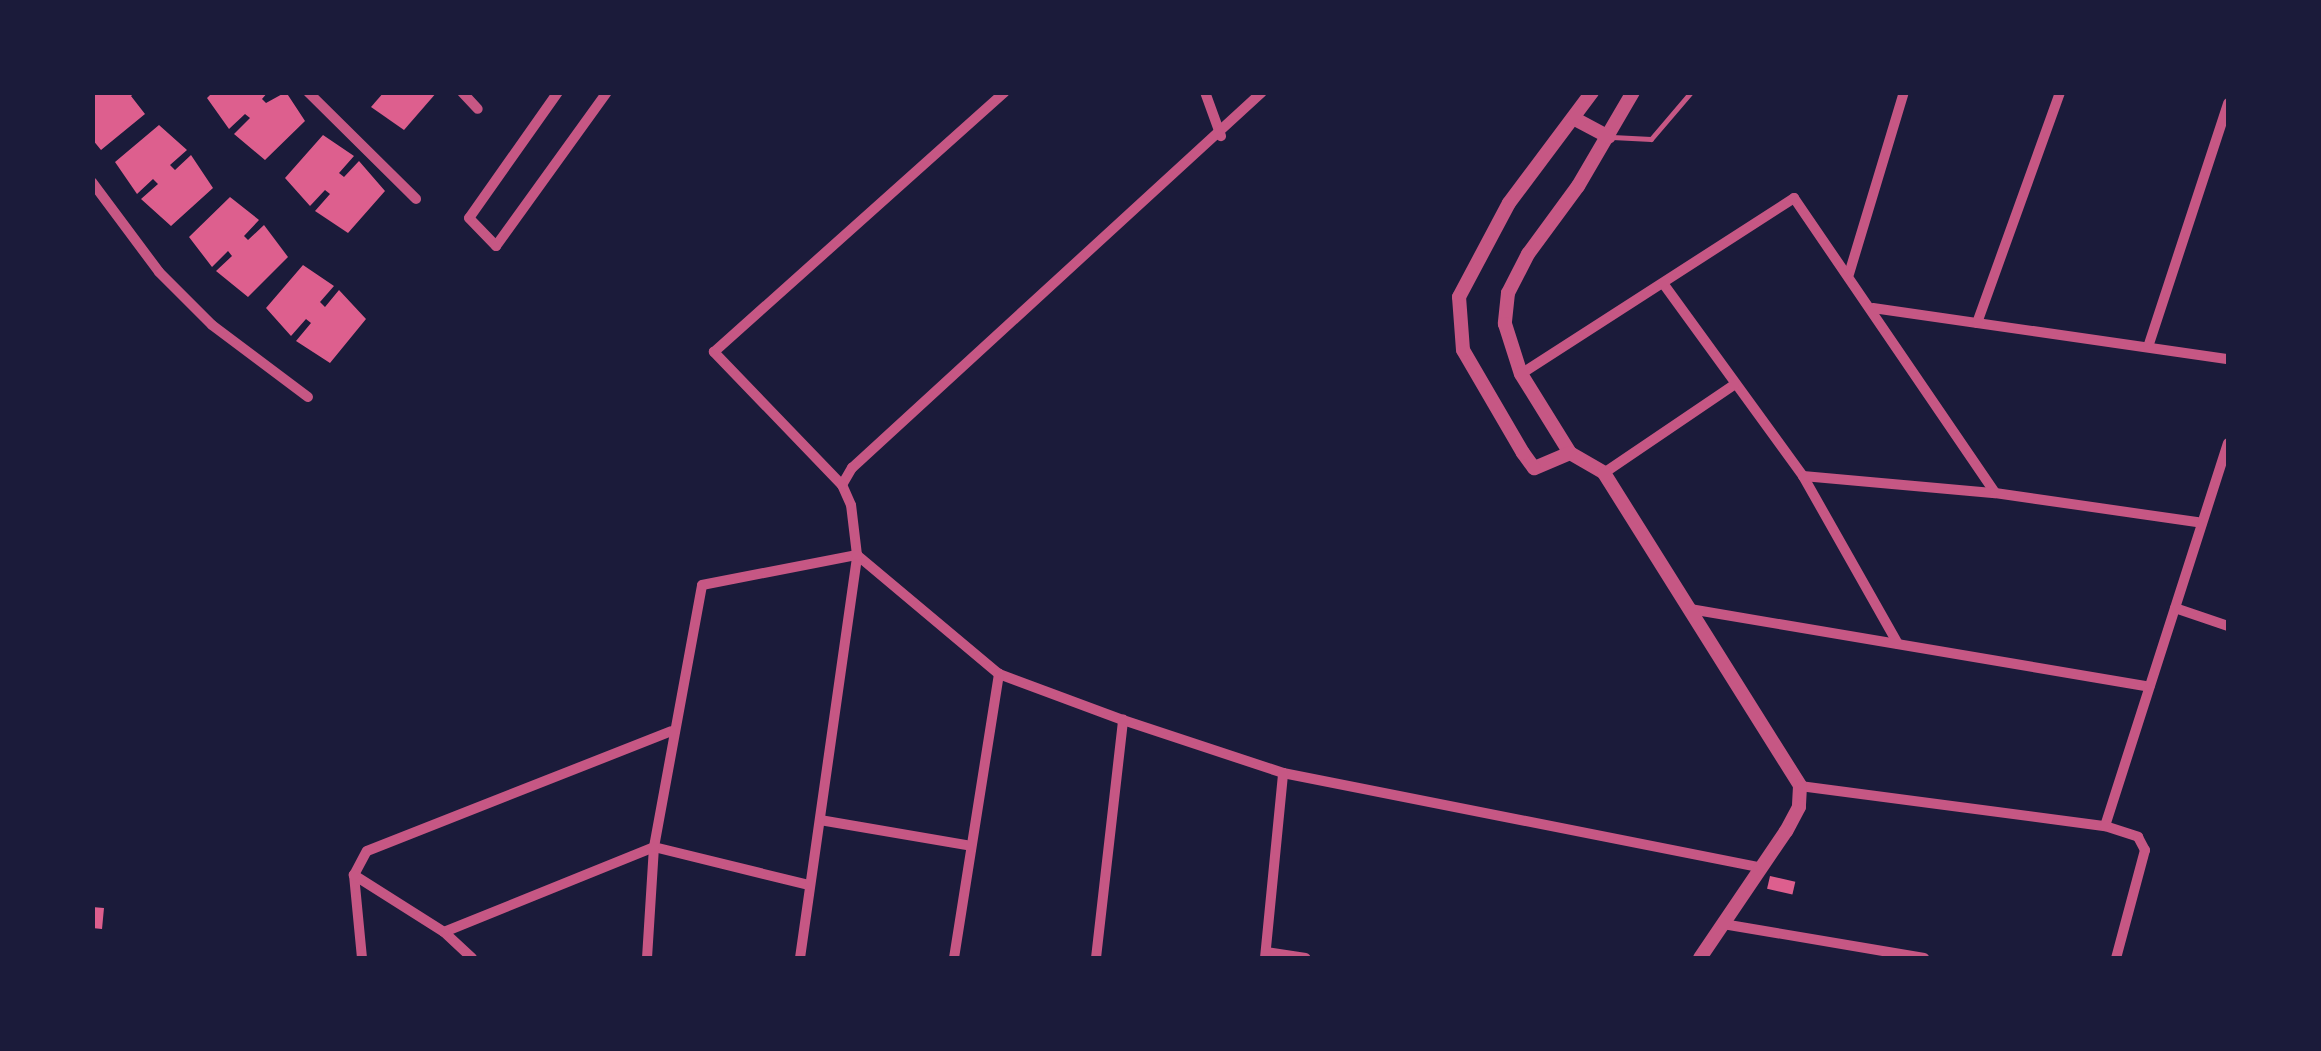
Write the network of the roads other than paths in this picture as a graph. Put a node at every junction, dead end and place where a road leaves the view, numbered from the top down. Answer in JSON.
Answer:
{"nodes":[{"id":1,"x":308,"y":92,"type":"edge"},
{"id":2,"x":462,"y":92,"type":"edge"},
{"id":3,"x":558,"y":92,"type":"edge"},
{"id":4,"x":607,"y":92,"type":"edge"},
{"id":5,"x":1005,"y":92,"type":"edge"},
{"id":6,"x":1205,"y":92,"type":"edge"},
{"id":7,"x":1262,"y":92,"type":"edge"},
{"id":8,"x":1592,"y":92,"type":"edge"},
{"id":9,"x":1633,"y":92,"type":"edge"},
{"id":10,"x":1692,"y":92,"type":"edge"},
{"id":11,"x":1904,"y":92,"type":"edge"},
{"id":12,"x":2060,"y":92,"type":"edge"},
{"id":13,"x":2228,"y":103,"type":"edge"},
{"id":14,"x":478,"y":109,"type":"dead end"},
{"id":15,"x":1575,"y":119,"type":"junction"},
{"id":16,"x":1222,"y":136,"type":"junction"},
{"id":17,"x":1609,"y":136,"type":"junction"},
{"id":18,"x":92,"y":182,"type":"edge"},
{"id":19,"x":416,"y":199,"type":"dead end"},
{"id":20,"x":1849,"y":274,"type":"junction"},
{"id":21,"x":1664,"y":286,"type":"junction"},
{"id":22,"x":1873,"y":308,"type":"junction"},
{"id":23,"x":1977,"y":324,"type":"junction"},
{"id":24,"x":2148,"y":348,"type":"junction"},
{"id":25,"x":2228,"y":359,"type":"edge"},
{"id":26,"x":1521,"y":374,"type":"junction"},
{"id":27,"x":1734,"y":385,"type":"junction"},
{"id":28,"x":308,"y":397,"type":"dead end"},
{"id":29,"x":2228,"y":443,"type":"edge"},
{"id":30,"x":1570,"y":452,"type":"junction"},
{"id":31,"x":1604,"y":474,"type":"junction"},
{"id":32,"x":1803,"y":476,"type":"junction"},
{"id":33,"x":842,"y":485,"type":"junction"},
{"id":34,"x":1995,"y":493,"type":"junction"},
{"id":35,"x":2202,"y":524,"type":"junction"},
{"id":36,"x":857,"y":554,"type":"junction"},
{"id":37,"x":2175,"y":608,"type":"junction"},
{"id":38,"x":1690,"y":610,"type":"junction"},
{"id":39,"x":2228,"y":626,"type":"edge"},
{"id":40,"x":1898,"y":644,"type":"junction"},
{"id":41,"x":999,"y":674,"type":"junction"},
{"id":42,"x":2149,"y":687,"type":"junction"},
{"id":43,"x":1123,"y":720,"type":"junction"},
{"id":44,"x":671,"y":731,"type":"junction"},
{"id":45,"x":1284,"y":774,"type":"junction"},
{"id":46,"x":1800,"y":786,"type":"junction"},
{"id":47,"x":820,"y":820,"type":"junction"},
{"id":48,"x":2105,"y":826,"type":"junction"},
{"id":49,"x":968,"y":845,"type":"junction"},
{"id":50,"x":654,"y":847,"type":"junction"},
{"id":51,"x":1759,"y":866,"type":"junction"},
{"id":52,"x":354,"y":875,"type":"junction"},
{"id":53,"x":809,"y":885,"type":"junction"},
{"id":54,"x":1723,"y":924,"type":"junction"},
{"id":55,"x":444,"y":932,"type":"junction"},
{"id":56,"x":1265,"y":955,"type":"edge"},
{"id":57,"x":362,"y":958,"type":"edge"},
{"id":58,"x":472,"y":958,"type":"edge"},
{"id":59,"x":648,"y":958,"type":"edge"},
{"id":60,"x":800,"y":958,"type":"edge"},
{"id":61,"x":954,"y":958,"type":"edge"},
{"id":62,"x":1096,"y":958,"type":"edge"},
{"id":63,"x":1306,"y":958,"type":"edge"},
{"id":64,"x":1700,"y":958,"type":"edge"},
{"id":65,"x":1924,"y":958,"type":"edge"},
{"id":66,"x":2116,"y":958,"type":"edge"}],
"edges":[{"from":1,"to":19,"type":"street"},
{"from":2,"to":14,"type":"street"},
{"from":3,"to":4,"type":"street"},
{"from":5,"to":33,"type":"street"},
{"from":6,"to":16,"type":"street"},
{"from":7,"to":16,"type":"street"},
{"from":8,"to":15,"type":"street"},
{"from":9,"to":17,"type":"street"},
{"from":10,"to":17,"type":"lane"},
{"from":11,"to":20,"type":"street"},
{"from":12,"to":23,"type":"street"},
{"from":13,"to":24,"type":"street"},
{"from":15,"to":17,"type":"street"},
{"from":15,"to":30,"type":"street"},
{"from":16,"to":33,"type":"street"},
{"from":17,"to":26,"type":"street"},
{"from":18,"to":28,"type":"street"},
{"from":20,"to":21,"type":"street"},
{"from":20,"to":22,"type":"street"},
{"from":21,"to":26,"type":"street"},
{"from":21,"to":27,"type":"street"},
{"from":22,"to":23,"type":"street"},
{"from":22,"to":34,"type":"street"},
{"from":23,"to":24,"type":"street"},
{"from":24,"to":25,"type":"street"},
{"from":26,"to":30,"type":"street"},
{"from":27,"to":31,"type":"street"},
{"from":27,"to":32,"type":"street"},
{"from":29,"to":35,"type":"street"},
{"from":30,"to":31,"type":"street"},
{"from":31,"to":38,"type":"street"},
{"from":32,"to":34,"type":"street"},
{"from":32,"to":40,"type":"street"},
{"from":33,"to":36,"type":"street"},
{"from":34,"to":35,"type":"street"},
{"from":35,"to":37,"type":"street"},
{"from":36,"to":41,"type":"street"},
{"from":36,"to":44,"type":"street"},
{"from":36,"to":47,"type":"street"},
{"from":37,"to":39,"type":"street"},
{"from":37,"to":42,"type":"street"},
{"from":38,"to":40,"type":"street"},
{"from":38,"to":46,"type":"street"},
{"from":40,"to":42,"type":"street"},
{"from":41,"to":43,"type":"street"},
{"from":41,"to":49,"type":"street"},
{"from":42,"to":48,"type":"street"},
{"from":43,"to":45,"type":"street"},
{"from":43,"to":62,"type":"street"},
{"from":44,"to":50,"type":"street"},
{"from":44,"to":52,"type":"street"},
{"from":45,"to":51,"type":"street"},
{"from":45,"to":56,"type":"street"},
{"from":46,"to":48,"type":"street"},
{"from":46,"to":51,"type":"street"},
{"from":47,"to":49,"type":"street"},
{"from":47,"to":53,"type":"street"},
{"from":48,"to":66,"type":"street"},
{"from":49,"to":61,"type":"street"},
{"from":50,"to":53,"type":"street"},
{"from":50,"to":55,"type":"street"},
{"from":50,"to":59,"type":"street"},
{"from":51,"to":54,"type":"street"},
{"from":52,"to":55,"type":"street"},
{"from":52,"to":57,"type":"street"},
{"from":53,"to":60,"type":"street"},
{"from":54,"to":64,"type":"street"},
{"from":54,"to":65,"type":"street"},
{"from":55,"to":58,"type":"street"},
{"from":56,"to":63,"type":"street"}]}
